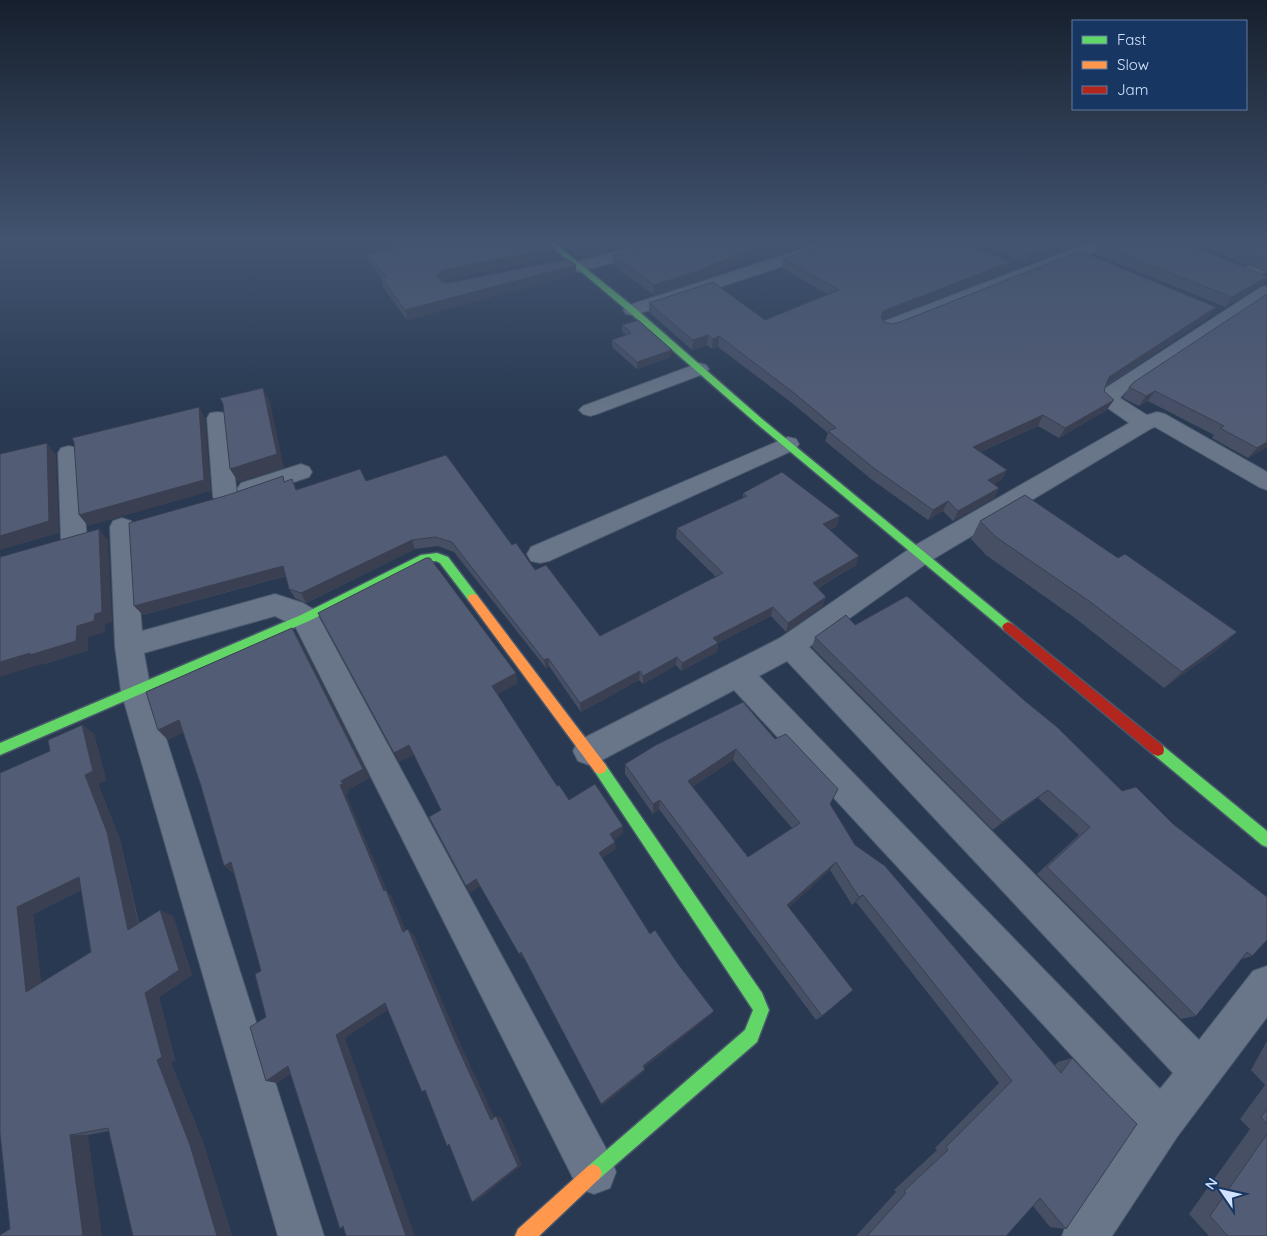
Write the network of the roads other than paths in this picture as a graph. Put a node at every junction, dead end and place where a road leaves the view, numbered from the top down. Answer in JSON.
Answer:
{"nodes":[{"id":1,"x":619,"y":300,"type":"edge"},
{"id":2,"x":664,"y":300,"type":"edge"},
{"id":3,"x":955,"y":300,"type":"edge"},
{"id":4,"x":1245,"y":300,"type":"edge"},
{"id":5,"x":632,"y":310,"type":"junction"},
{"id":6,"x":889,"y":326,"type":"edge"},
{"id":7,"x":699,"y":369,"type":"junction"},
{"id":8,"x":590,"y":410,"type":"dead end"},
{"id":9,"x":218,"y":418,"type":"dead end"},
{"id":10,"x":1144,"y":423,"type":"junction"},
{"id":11,"x":788,"y":444,"type":"junction"},
{"id":12,"x":69,"y":453,"type":"dead end"},
{"id":13,"x":301,"y":472,"type":"dead end"},
{"id":14,"x":1267,"y":482,"type":"edge"},
{"id":15,"x":540,"y":554,"type":"dead end"},
{"id":16,"x":921,"y":554,"type":"junction"},
{"id":17,"x":305,"y":618,"type":"junction"},
{"id":18,"x":128,"y":646,"type":"junction"},
{"id":19,"x":790,"y":646,"type":"junction"},
{"id":20,"x":738,"y":674,"type":"junction"},
{"id":21,"x":136,"y":691,"type":"junction"},
{"id":22,"x":0,"y":749,"type":"edge"},
{"id":23,"x":589,"y":751,"type":"junction"},
{"id":24,"x":1267,"y":840,"type":"edge"},
{"id":25,"x":1267,"y":985,"type":"edge"},
{"id":26,"x":1200,"y":1072,"type":"junction"},
{"id":27,"x":1162,"y":1122,"type":"junction"},
{"id":28,"x":594,"y":1172,"type":"junction"},
{"id":29,"x":301,"y":1236,"type":"edge"},
{"id":30,"x":526,"y":1236,"type":"edge"},
{"id":31,"x":1085,"y":1236,"type":"edge"}],
"edges":[{"from":1,"to":5,"type":"street"},
{"from":2,"to":5,"type":"street"},
{"from":3,"to":6,"type":"street"},
{"from":4,"to":10,"type":"street"},
{"from":5,"to":7,"type":"street"},
{"from":7,"to":8,"type":"street"},
{"from":7,"to":11,"type":"street"},
{"from":9,"to":13,"type":"street"},
{"from":10,"to":14,"type":"street"},
{"from":10,"to":16,"type":"street"},
{"from":11,"to":15,"type":"street"},
{"from":11,"to":16,"type":"street"},
{"from":12,"to":18,"type":"street"},
{"from":16,"to":19,"type":"street"},
{"from":16,"to":24,"type":"street"},
{"from":17,"to":18,"type":"street"},
{"from":17,"to":21,"type":"street"},
{"from":17,"to":23,"type":"street"},
{"from":17,"to":28,"type":"street"},
{"from":18,"to":21,"type":"street"},
{"from":19,"to":20,"type":"street"},
{"from":19,"to":26,"type":"street"},
{"from":20,"to":23,"type":"street"},
{"from":20,"to":27,"type":"street"},
{"from":21,"to":22,"type":"street"},
{"from":21,"to":29,"type":"street"},
{"from":23,"to":28,"type":"street"},
{"from":25,"to":26,"type":"street"},
{"from":26,"to":27,"type":"street"},
{"from":27,"to":31,"type":"street"},
{"from":28,"to":30,"type":"street"}]}
